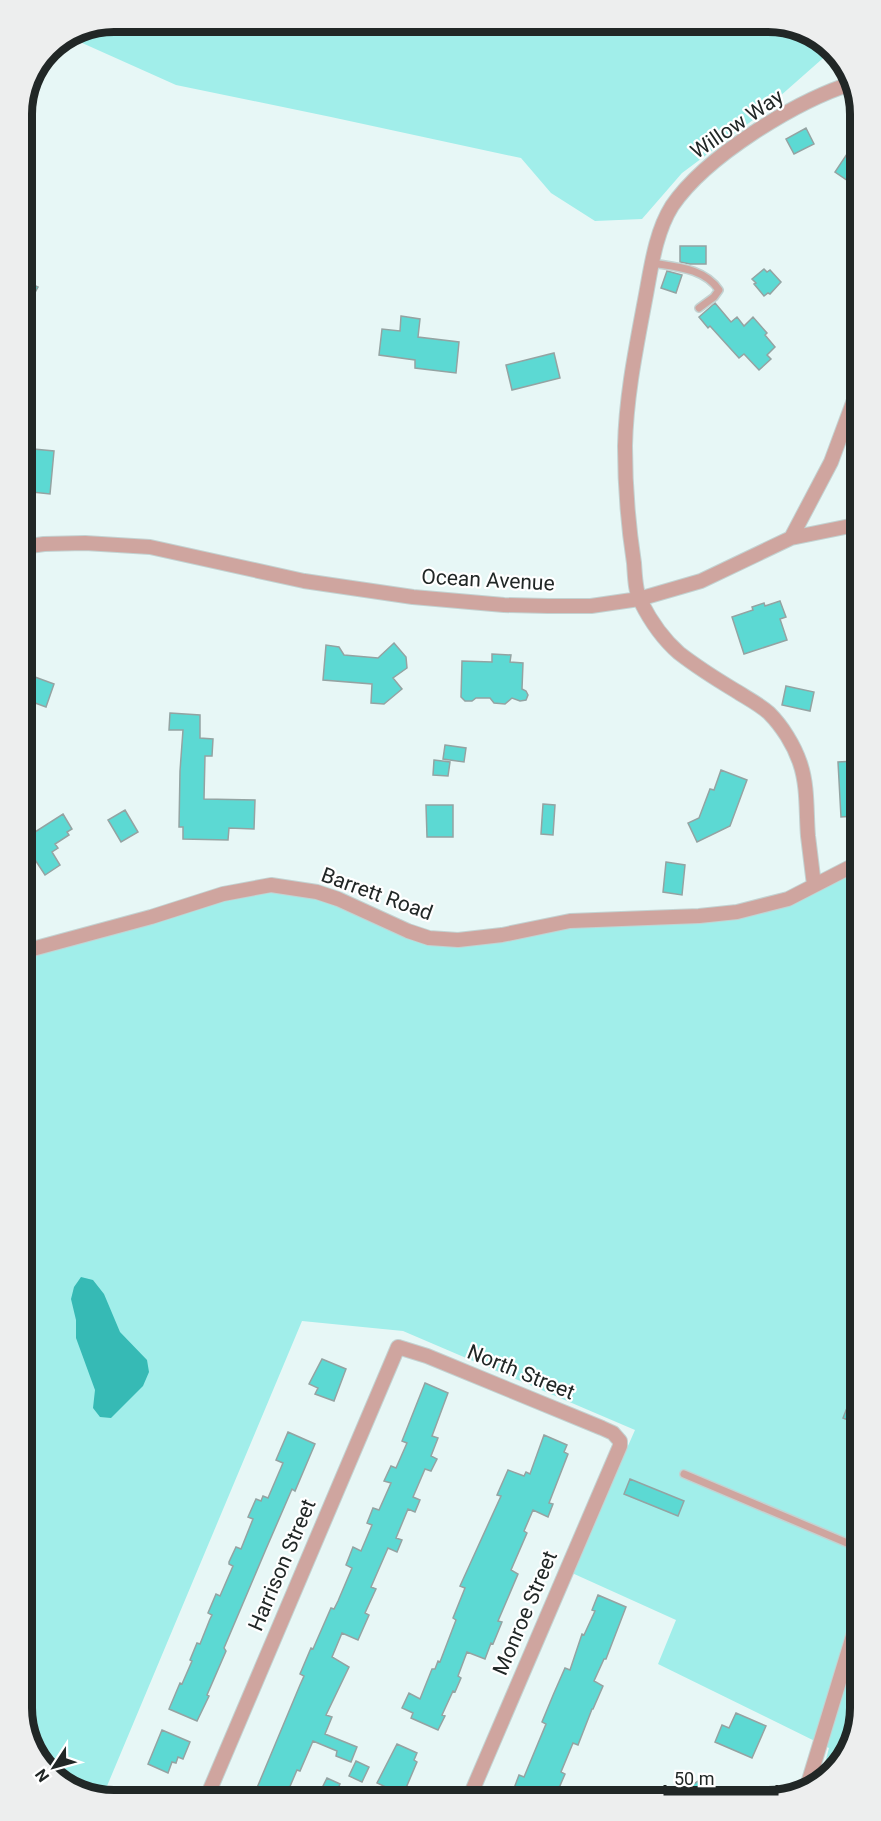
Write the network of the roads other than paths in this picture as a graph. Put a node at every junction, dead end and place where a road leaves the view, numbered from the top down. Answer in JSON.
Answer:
{"nodes":[{"id":1,"x":844,"y":86,"type":"edge"},
{"id":2,"x":652,"y":263,"type":"junction"},
{"id":3,"x":699,"y":308,"type":"dead end"},
{"id":4,"x":850,"y":411,"type":"edge"},
{"id":5,"x":850,"y":526,"type":"edge"},
{"id":6,"x":791,"y":538,"type":"junction"},
{"id":7,"x":32,"y":546,"type":"edge"},
{"id":8,"x":639,"y":599,"type":"junction"},
{"id":9,"x":850,"y":867,"type":"edge"},
{"id":10,"x":814,"y":885,"type":"junction"},
{"id":11,"x":31,"y":949,"type":"edge"},
{"id":12,"x":398,"y":1347,"type":"joint"},
{"id":13,"x":620,"y":1446,"type":"joint"},
{"id":14,"x":684,"y":1474,"type":"dead end"},
{"id":15,"x":850,"y":1544,"type":"edge"},
{"id":16,"x":850,"y":1654,"type":"edge"},
{"id":17,"x":810,"y":1778,"type":"edge"},
{"id":18,"x":210,"y":1789,"type":"edge"},
{"id":19,"x":473,"y":1790,"type":"edge"}],
"edges":[{"from":1,"to":2,"type":"street","name":"Willow Way"},
{"from":2,"to":3,"type":"lane"},
{"from":2,"to":8,"type":"street","name":"Willow Way"},
{"from":4,"to":6,"type":"street"},
{"from":5,"to":6,"type":"street","name":"Ocean Avenue"},
{"from":6,"to":8,"type":"street","name":"Ocean Avenue"},
{"from":7,"to":8,"type":"street","name":"Ocean Avenue"},
{"from":8,"to":10,"type":"street"},
{"from":9,"to":10,"type":"street","name":"Barrett Road"},
{"from":10,"to":11,"type":"street","name":"Barrett Road"},
{"from":12,"to":13,"type":"street","name":"North Street"},
{"from":12,"to":18,"type":"street","name":"Harrison Street"},
{"from":13,"to":19,"type":"street","name":"Monroe Street"},
{"from":14,"to":15,"type":"lane"},
{"from":16,"to":17,"type":"street"}]}
